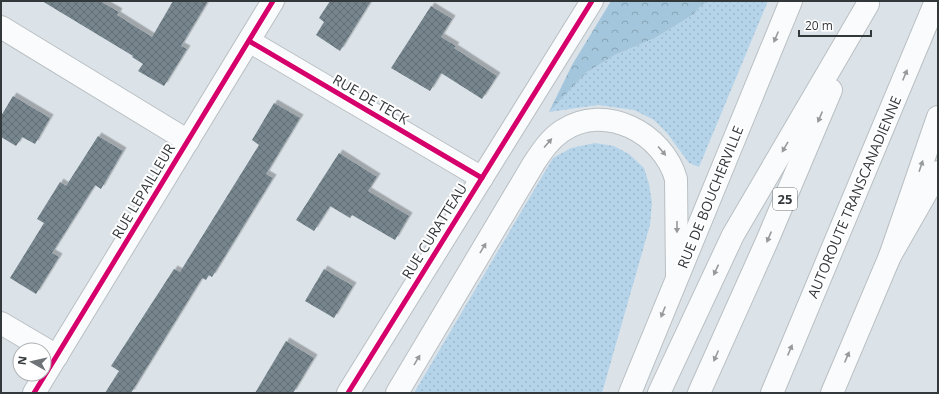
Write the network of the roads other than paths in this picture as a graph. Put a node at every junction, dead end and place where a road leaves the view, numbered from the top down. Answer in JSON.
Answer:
{"nodes":[{"id":1,"x":274,"y":1,"type":"edge"},
{"id":2,"x":592,"y":1,"type":"edge"},
{"id":3,"x":791,"y":1,"type":"edge"},
{"id":4,"x":936,"y":1,"type":"edge"},
{"id":5,"x":868,"y":2,"type":"edge"},
{"id":6,"x":1,"y":26,"type":"edge"},
{"id":7,"x":249,"y":41,"type":"junction"},
{"id":8,"x":938,"y":117,"type":"edge"},
{"id":9,"x":188,"y":141,"type":"junction"},
{"id":10,"x":938,"y":172,"type":"edge"},
{"id":11,"x":482,"y":178,"type":"junction"},
{"id":12,"x":890,"y":256,"type":"junction"},
{"id":13,"x":677,"y":276,"type":"junction"},
{"id":14,"x":1,"y":323,"type":"edge"},
{"id":15,"x":57,"y":356,"type":"junction"},
{"id":16,"x":34,"y":393,"type":"edge"},
{"id":17,"x":348,"y":393,"type":"edge"},
{"id":18,"x":397,"y":393,"type":"edge"},
{"id":19,"x":630,"y":393,"type":"edge"},
{"id":20,"x":659,"y":393,"type":"edge"},
{"id":21,"x":699,"y":393,"type":"edge"},
{"id":22,"x":772,"y":393,"type":"edge"},
{"id":23,"x":832,"y":393,"type":"edge"}],
"edges":[{"from":1,"to":7,"type":"main road","name":"RUE LEPAILLEUR"},
{"from":2,"to":11,"type":"main road","name":"RUE CURATTEAU"},
{"from":3,"to":13,"type":"main road","name":"RUE DE BOUCHERVILLE","one_way":true},
{"from":22,"to":4,"type":"main road","name":"AUTOROUTE TRANSCANADIENNE","one_way":true},
{"from":5,"to":20,"type":"main road","one_way":true},
{"from":5,"to":21,"type":"main road","number":"25","one_way":true},
{"from":6,"to":9,"type":"main road"},
{"from":7,"to":9,"type":"main road","name":"RUE LEPAILLEUR"},
{"from":7,"to":11,"type":"main road","name":"RUE DE TECK"},
{"from":12,"to":8,"type":"main road","one_way":true},
{"from":9,"to":15,"type":"main road","name":"RUE LEPAILLEUR"},
{"from":10,"to":12,"type":"main road"},
{"from":11,"to":17,"type":"main road","name":"RUE CURATTEAU"},
{"from":23,"to":12,"type":"main road","one_way":true},
{"from":18,"to":13,"type":"main road","one_way":true},
{"from":13,"to":19,"type":"main road","name":"RUE DE BOUCHERVILLE","one_way":true},
{"from":14,"to":15,"type":"main road"},
{"from":15,"to":16,"type":"main road","name":"RUE LEPAILLEUR"}]}
